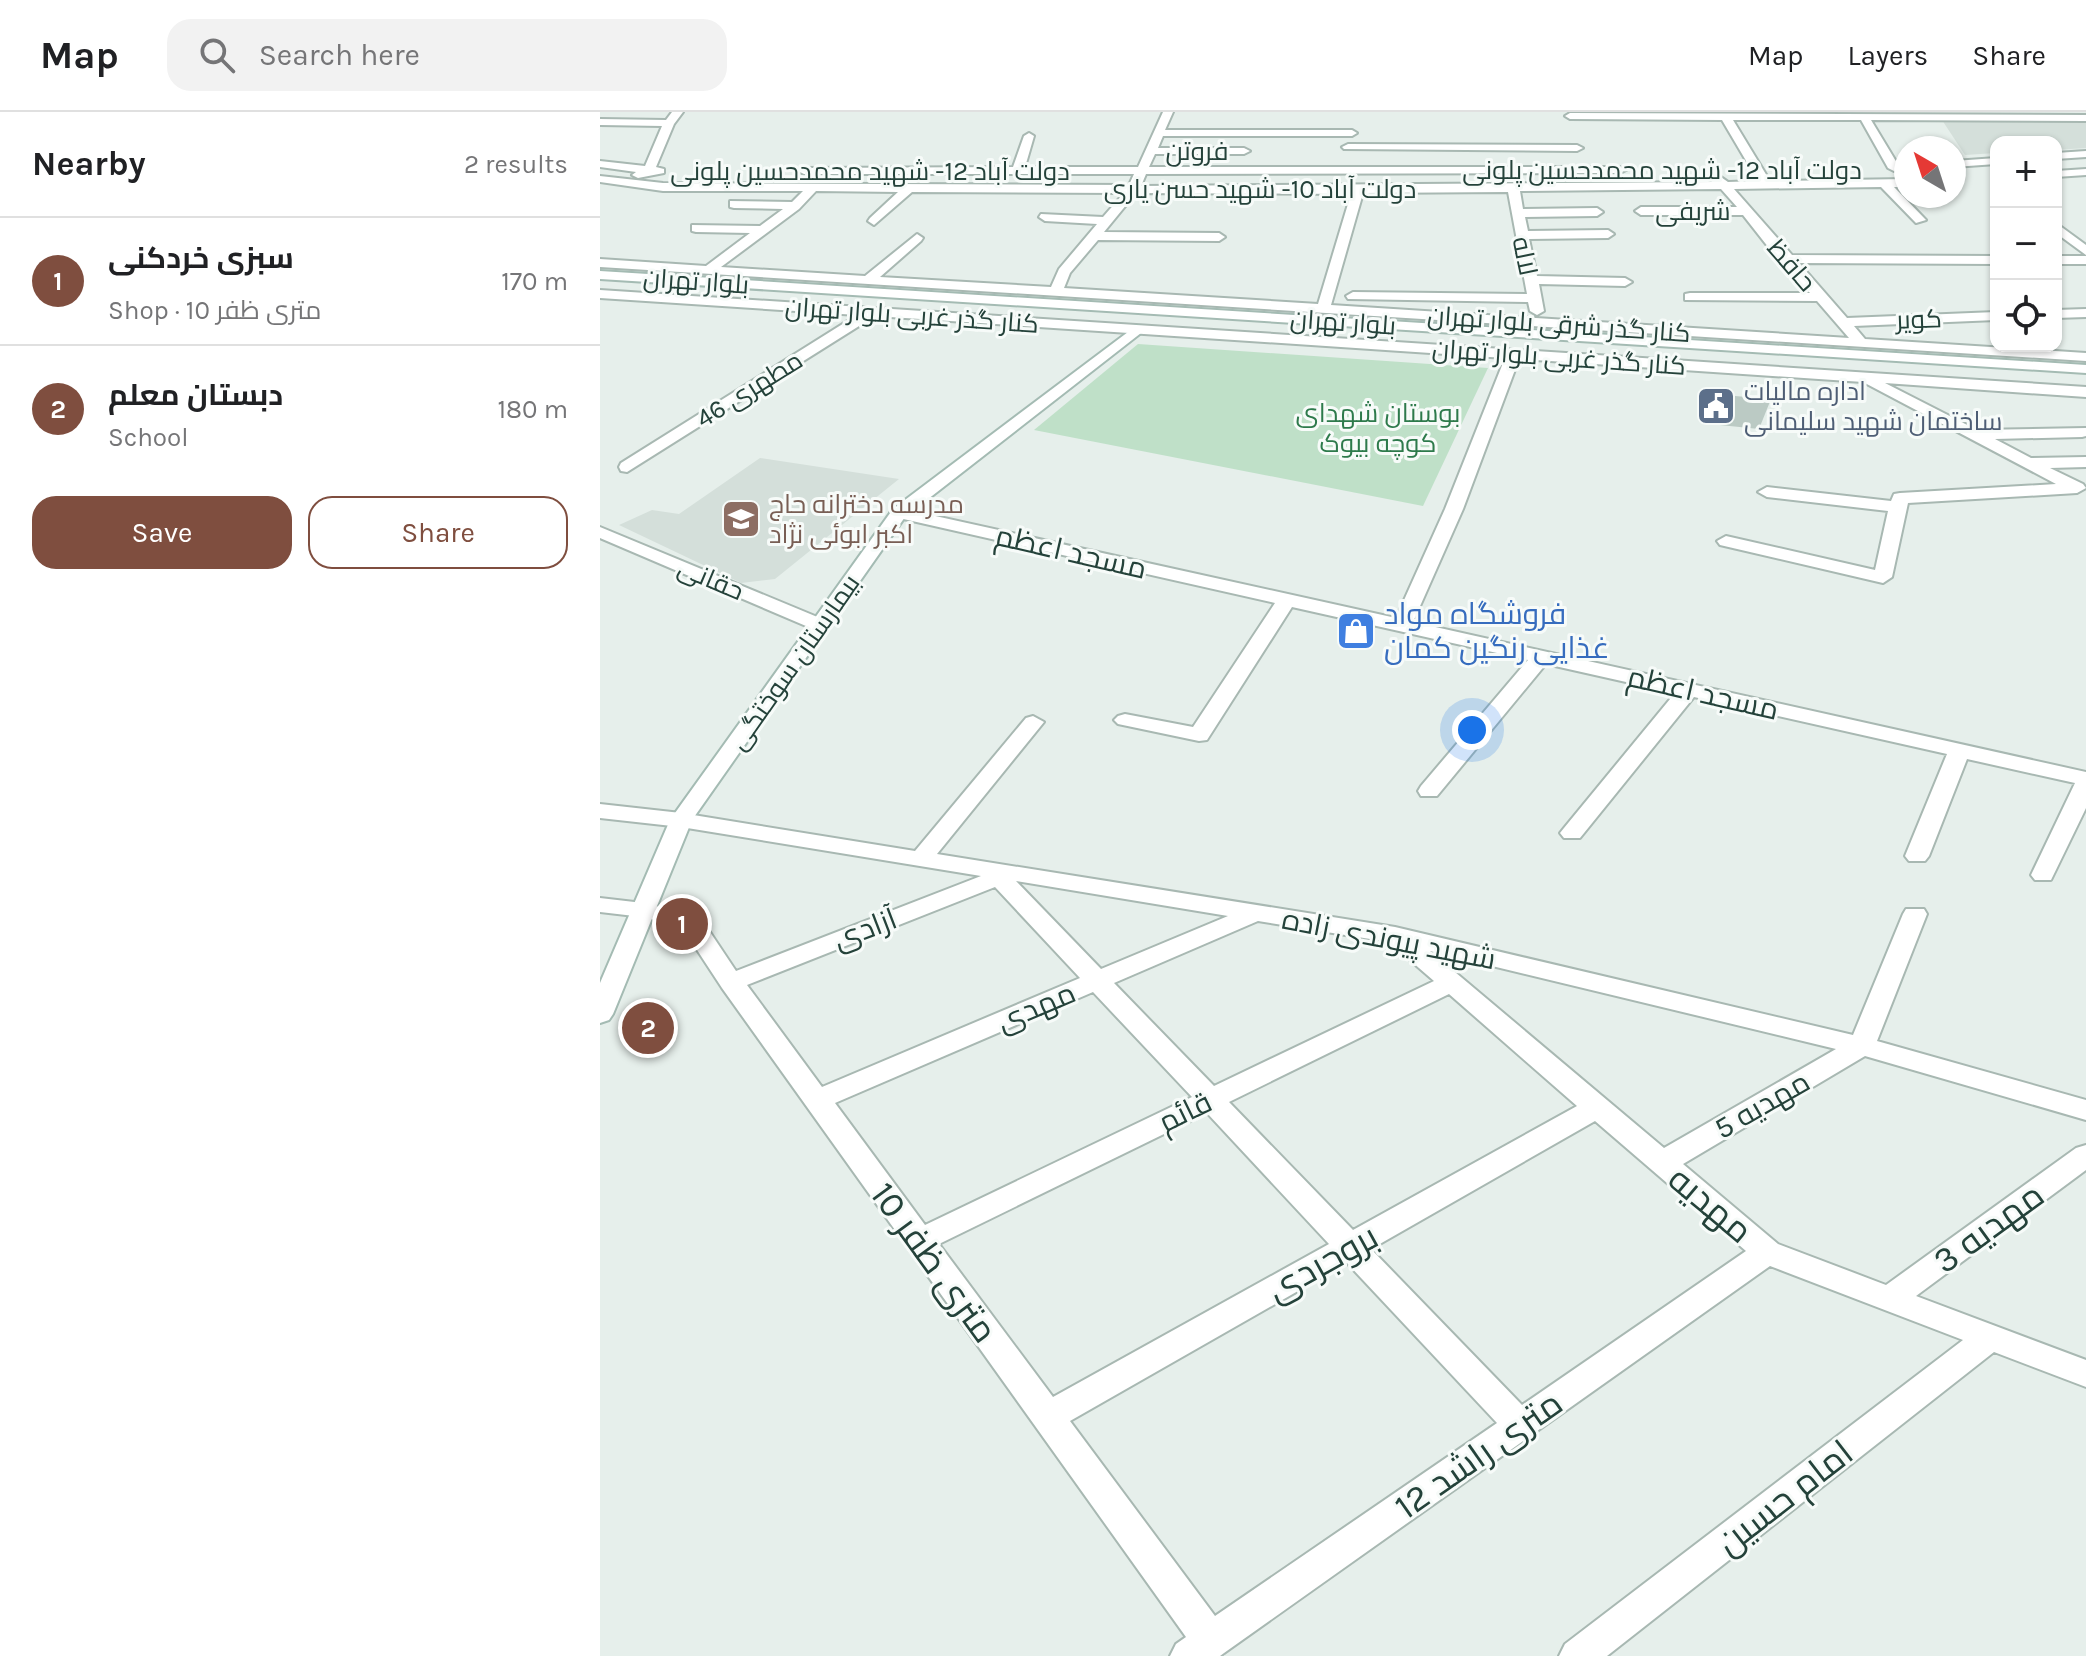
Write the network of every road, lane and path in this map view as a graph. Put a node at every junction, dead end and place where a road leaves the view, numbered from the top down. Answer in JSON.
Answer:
{"nodes":[{"id":1,"x":678,"y":112,"type":"edge"},
{"id":2,"x":1168,"y":112,"type":"edge"},
{"id":3,"x":1753,"y":114,"type":"edge"},
{"id":4,"x":1726,"y":117,"type":"junction"},
{"id":5,"x":1864,"y":117,"type":"junction"},
{"id":6,"x":1935,"y":118,"type":"junction"},
{"id":7,"x":2086,"y":118,"type":"edge"},
{"id":8,"x":600,"y":122,"type":"edge"},
{"id":9,"x":669,"y":123,"type":"junction"},
{"id":10,"x":1573,"y":128,"type":"edge"},
{"id":11,"x":1159,"y":133,"type":"junction"},
{"id":12,"x":1947,"y":135,"type":"dead end"},
{"id":13,"x":1029,"y":136,"type":"dead end"},
{"id":14,"x":1348,"y":147,"type":"junction"},
{"id":15,"x":1151,"y":151,"type":"junction"},
{"id":16,"x":1244,"y":151,"type":"dead end"},
{"id":17,"x":2086,"y":154,"type":"edge"},
{"id":18,"x":2062,"y":156,"type":"edge"},
{"id":19,"x":1894,"y":159,"type":"edge"},
{"id":20,"x":1990,"y":161,"type":"edge"},
{"id":21,"x":1966,"y":163,"type":"edge"},
{"id":22,"x":600,"y":164,"type":"edge"},
{"id":23,"x":1894,"y":167,"type":"edge"},
{"id":24,"x":1879,"y":168,"type":"dead end"},
{"id":25,"x":1144,"y":170,"type":"junction"},
{"id":26,"x":1581,"y":170,"type":"junction"},
{"id":27,"x":1639,"y":170,"type":"dead end"},
{"id":28,"x":1712,"y":170,"type":"joint"},
{"id":29,"x":1726,"y":170,"type":"dead end"},
{"id":30,"x":1741,"y":170,"type":"dead end"},
{"id":31,"x":1756,"y":170,"type":"junction"},
{"id":32,"x":1771,"y":170,"type":"dead end"},
{"id":33,"x":649,"y":171,"type":"junction"},
{"id":34,"x":680,"y":171,"type":"dead end"},
{"id":35,"x":788,"y":171,"type":"dead end"},
{"id":36,"x":1018,"y":171,"type":"junction"},
{"id":37,"x":1342,"y":172,"type":"junction"},
{"id":38,"x":2086,"y":172,"type":"edge"},
{"id":39,"x":2062,"y":174,"type":"edge"},
{"id":40,"x":600,"y":179,"type":"edge"},
{"id":41,"x":614,"y":183,"type":"junction"},
{"id":42,"x":1885,"y":184,"type":"junction"},
{"id":43,"x":1894,"y":184,"type":"edge"},
{"id":44,"x":600,"y":186,"type":"edge"},
{"id":45,"x":1724,"y":186,"type":"junction"},
{"id":46,"x":1767,"y":186,"type":"junction"},
{"id":47,"x":814,"y":187,"type":"junction"},
{"id":48,"x":1134,"y":188,"type":"junction"},
{"id":49,"x":1513,"y":188,"type":"junction"},
{"id":50,"x":908,"y":189,"type":"junction"},
{"id":51,"x":1358,"y":190,"type":"junction"},
{"id":52,"x":734,"y":204,"type":"dead end"},
{"id":53,"x":795,"y":206,"type":"junction"},
{"id":54,"x":1641,"y":211,"type":"dead end"},
{"id":55,"x":1745,"y":211,"type":"junction"},
{"id":56,"x":1597,"y":212,"type":"dead end"},
{"id":57,"x":1516,"y":213,"type":"junction"},
{"id":58,"x":1045,"y":217,"type":"dead end"},
{"id":59,"x":1920,"y":220,"type":"dead end"},
{"id":60,"x":874,"y":221,"type":"dead end"},
{"id":61,"x":1109,"y":221,"type":"junction"},
{"id":62,"x":696,"y":228,"type":"dead end"},
{"id":63,"x":763,"y":230,"type":"junction"},
{"id":64,"x":2062,"y":232,"type":"edge"},
{"id":65,"x":1608,"y":234,"type":"dead end"},
{"id":66,"x":1521,"y":235,"type":"junction"},
{"id":67,"x":1097,"y":236,"type":"junction"},
{"id":68,"x":1219,"y":237,"type":"dead end"},
{"id":69,"x":917,"y":238,"type":"dead end"},
{"id":70,"x":2062,"y":246,"type":"edge"},
{"id":71,"x":1990,"y":247,"type":"edge"},
{"id":72,"x":1965,"y":248,"type":"dead end"},
{"id":73,"x":2083,"y":248,"type":"edge"},
{"id":74,"x":1897,"y":249,"type":"dead end"},
{"id":75,"x":1781,"y":254,"type":"junction"},
{"id":76,"x":1990,"y":260,"type":"edge"},
{"id":77,"x":2062,"y":260,"type":"edge"},
{"id":78,"x":2086,"y":260,"type":"edge"},
{"id":79,"x":600,"y":263,"type":"edge"},
{"id":80,"x":707,"y":271,"type":"junction"},
{"id":81,"x":600,"y":275,"type":"edge"},
{"id":82,"x":1530,"y":280,"type":"junction"},
{"id":83,"x":867,"y":281,"type":"junction"},
{"id":84,"x":600,"y":282,"type":"edge"},
{"id":85,"x":1625,"y":282,"type":"dead end"},
{"id":86,"x":1056,"y":292,"type":"junction"},
{"id":87,"x":600,"y":294,"type":"edge"},
{"id":88,"x":1690,"y":297,"type":"dead end"},
{"id":89,"x":1820,"y":297,"type":"junction"},
{"id":90,"x":1534,"y":298,"type":"junction"},
{"id":91,"x":1324,"y":303,"type":"junction"},
{"id":92,"x":872,"y":312,"type":"junction"},
{"id":93,"x":2086,"y":313,"type":"edge"},
{"id":94,"x":2062,"y":314,"type":"edge"},
{"id":95,"x":1990,"y":316,"type":"edge"},
{"id":96,"x":1842,"y":322,"type":"junction"},
{"id":97,"x":1539,"y":323,"type":"junction"},
{"id":98,"x":1136,"y":330,"type":"junction"},
{"id":99,"x":1861,"y":343,"type":"junction"},
{"id":100,"x":1514,"y":354,"type":"junction"},
{"id":101,"x":2086,"y":357,"type":"edge"},
{"id":102,"x":2082,"y":372,"type":"edge"},
{"id":103,"x":1862,"y":377,"type":"junction"},
{"id":104,"x":2083,"y":391,"type":"edge"},
{"id":105,"x":2082,"y":432,"type":"dead end"},
{"id":106,"x":1974,"y":435,"type":"junction"},
{"id":107,"x":2086,"y":462,"type":"edge"},
{"id":108,"x":2028,"y":463,"type":"junction"},
{"id":109,"x":627,"y":467,"type":"dead end"},
{"id":110,"x":2081,"y":491,"type":"edge"},
{"id":111,"x":1767,"y":492,"type":"dead end"},
{"id":112,"x":1898,"y":507,"type":"junction"},
{"id":113,"x":899,"y":513,"type":"junction"},
{"id":114,"x":600,"y":533,"type":"edge"},
{"id":115,"x":1726,"y":541,"type":"dead end"},
{"id":116,"x":1287,"y":600,"type":"junction"},
{"id":117,"x":820,"y":625,"type":"junction"},
{"id":118,"x":1402,"y":626,"type":"junction"},
{"id":119,"x":1541,"y":657,"type":"junction"},
{"id":120,"x":1689,"y":690,"type":"junction"},
{"id":121,"x":1125,"y":720,"type":"dead end"},
{"id":122,"x":1033,"y":722,"type":"dead end"},
{"id":123,"x":1959,"y":751,"type":"junction"},
{"id":124,"x":2086,"y":782,"type":"edge"},
{"id":125,"x":1429,"y":791,"type":"dead end"},
{"id":126,"x":600,"y":811,"type":"edge"},
{"id":127,"x":681,"y":820,"type":"junction"},
{"id":128,"x":1572,"y":833,"type":"dead end"},
{"id":129,"x":1917,"y":856,"type":"dead end"},
{"id":130,"x":921,"y":859,"type":"junction"},
{"id":131,"x":996,"y":874,"type":"junction"},
{"id":132,"x":2043,"y":875,"type":"dead end"},
{"id":133,"x":600,"y":905,"type":"edge"},
{"id":134,"x":643,"y":910,"type":"junction"},
{"id":135,"x":1255,"y":913,"type":"junction"},
{"id":136,"x":1915,"y":914,"type":"dead end"},
{"id":137,"x":1395,"y":935,"type":"junction"},
{"id":138,"x":1098,"y":981,"type":"junction"},
{"id":139,"x":731,"y":982,"type":"junction"},
{"id":140,"x":1451,"y":983,"type":"junction"},
{"id":141,"x":600,"y":1014,"type":"edge"},
{"id":142,"x":1862,"y":1046,"type":"junction"},
{"id":143,"x":1211,"y":1099,"type":"junction"},
{"id":144,"x":817,"y":1100,"type":"junction"},
{"id":145,"x":1597,"y":1107,"type":"junction"},
{"id":146,"x":2086,"y":1110,"type":"edge"},
{"id":147,"x":2086,"y":1155,"type":"edge"},
{"id":148,"x":1662,"y":1163,"type":"junction"},
{"id":149,"x":919,"y":1241,"type":"junction"},
{"id":150,"x":1350,"y":1246,"type":"junction"},
{"id":151,"x":1767,"y":1252,"type":"junction"},
{"id":152,"x":1889,"y":1299,"type":"junction"},
{"id":153,"x":1990,"y":1337,"type":"junction"},
{"id":154,"x":2086,"y":1374,"type":"edge"},
{"id":155,"x":1047,"y":1417,"type":"junction"},
{"id":156,"x":1520,"y":1425,"type":"junction"},
{"id":157,"x":1200,"y":1648,"type":"edge"},
{"id":158,"x":1578,"y":1656,"type":"edge"}],
"edges":[{"from":1,"to":9,"type":"street"},
{"from":2,"to":11,"type":"street"},
{"from":3,"to":4,"type":"street"},
{"from":3,"to":5,"type":"street"},
{"from":4,"to":10,"type":"street"},
{"from":4,"to":31,"type":"street"},
{"from":5,"to":6,"type":"street"},
{"from":5,"to":19,"type":"street"},
{"from":6,"to":7,"type":"street"},
{"from":6,"to":12,"type":"street"},
{"from":8,"to":9,"type":"street"},
{"from":9,"to":33,"type":"street"},
{"from":10,"to":14,"type":"street"},
{"from":10,"to":26,"type":"street"},
{"from":11,"to":14,"type":"street"},
{"from":11,"to":15,"type":"street"},
{"from":13,"to":36,"type":"street"},
{"from":14,"to":37,"type":"street"},
{"from":15,"to":16,"type":"street","name":"فروتن"},
{"from":15,"to":25,"type":"street"},
{"from":17,"to":18,"type":"street"},
{"from":20,"to":21,"type":"street"},
{"from":22,"to":33,"type":"street"},
{"from":23,"to":24,"type":"street","name":"دولت آباد 12- شهید محمدحسین پلونی"},
{"from":25,"to":36,"type":"street","name":"دولت آباد 12- شهید محمدحسین پلونی"},
{"from":25,"to":37,"type":"street","name":"دولت آباد 12- شهید محمدحسین پلونی"},
{"from":25,"to":48,"type":"street"},
{"from":26,"to":27,"type":"street","name":"دولت آباد 12- شهید محمدحسین پلونی"},
{"from":26,"to":37,"type":"street","name":"دولت آباد 12- شهید محمدحسین پلونی"},
{"from":28,"to":29,"type":"street","name":"دولت آباد 12- شهید محمدحسین پلونی"},
{"from":28,"to":45,"type":"street","name":"حافظ"},
{"from":30,"to":31,"type":"street","name":"دولت آباد 12- شهید محمدحسین پلونی"},
{"from":31,"to":32,"type":"street","name":"دولت آباد 12- شهید محمدحسین پلونی"},
{"from":31,"to":46,"type":"street"},
{"from":33,"to":34,"type":"street","name":"دولت آباد 12- شهید محمدحسین پلونی"},
{"from":33,"to":41,"type":"street"},
{"from":35,"to":36,"type":"street","name":"دولت آباد 12- شهید محمدحسین پلونی"},
{"from":38,"to":39,"type":"street"},
{"from":40,"to":41,"type":"street"},
{"from":41,"to":44,"type":"street"},
{"from":41,"to":47,"type":"street","name":"دولت آباد 10- شهید حسن یاری"},
{"from":42,"to":43,"type":"street","name":"دولت آباد 10- شهید حسن یاری"},
{"from":42,"to":46,"type":"street","name":"دولت آباد 10- شهید حسن یاری"},
{"from":42,"to":59,"type":"street"},
{"from":45,"to":46,"type":"street","name":"دولت آباد 10- شهید حسن یاری"},
{"from":45,"to":49,"type":"street","name":"دولت آباد 10- شهید حسن یاری"},
{"from":45,"to":55,"type":"street","name":"حافظ"},
{"from":47,"to":50,"type":"street","name":"دولت آباد 10- شهید حسن یاری"},
{"from":47,"to":53,"type":"street"},
{"from":48,"to":50,"type":"street","name":"دولت آباد 10- شهید حسن یاری"},
{"from":48,"to":51,"type":"street","name":"دولت آباد 10- شهید حسن یاری"},
{"from":48,"to":61,"type":"street"},
{"from":49,"to":51,"type":"street","name":"دولت آباد 10- شهید حسن یاری"},
{"from":49,"to":57,"type":"street","name":"لاله"},
{"from":50,"to":60,"type":"street"},
{"from":51,"to":91,"type":"street"},
{"from":52,"to":53,"type":"street"},
{"from":53,"to":63,"type":"street"},
{"from":54,"to":55,"type":"street","name":"شریفی"},
{"from":55,"to":75,"type":"street","name":"حافظ"},
{"from":56,"to":57,"type":"street"},
{"from":57,"to":66,"type":"street","name":"لاله"},
{"from":58,"to":61,"type":"street"},
{"from":61,"to":67,"type":"street"},
{"from":62,"to":63,"type":"street"},
{"from":63,"to":80,"type":"street"},
{"from":64,"to":73,"type":"street"},
{"from":65,"to":66,"type":"street"},
{"from":66,"to":82,"type":"street","name":"لاله"},
{"from":67,"to":68,"type":"street"},
{"from":67,"to":86,"type":"street"},
{"from":69,"to":83,"type":"street"},
{"from":70,"to":73,"type":"street"},
{"from":71,"to":72,"type":"street"},
{"from":74,"to":75,"type":"street"},
{"from":75,"to":76,"type":"street"},
{"from":75,"to":89,"type":"street","name":"حافظ"},
{"from":77,"to":78,"type":"street"},
{"from":79,"to":80,"type":"street","name":"کنار گذر شرقی بلوار تهران"},
{"from":80,"to":83,"type":"street","name":"کنار گذر شرقی بلوار تهران"},
{"from":81,"to":102,"type":"street","name":"بلوار تهران"},
{"from":82,"to":85,"type":"street"},
{"from":82,"to":90,"type":"street","name":"لاله"},
{"from":83,"to":86,"type":"street","name":"کنار گذر شرقی بلوار تهران"},
{"from":84,"to":102,"type":"street","name":"بلوار تهران"},
{"from":86,"to":91,"type":"street","name":"کنار گذر شرقی بلوار تهران"},
{"from":87,"to":92,"type":"street","name":"کنار گذر غربی بلوار تهران"},
{"from":88,"to":89,"type":"street"},
{"from":89,"to":96,"type":"street","name":"حافظ"},
{"from":90,"to":91,"type":"street"},
{"from":90,"to":97,"type":"street","name":"لاله"},
{"from":91,"to":97,"type":"street","name":"کنار گذر شرقی بلوار تهران"},
{"from":92,"to":98,"type":"street","name":"کنار گذر غربی بلوار تهران"},
{"from":92,"to":109,"type":"street","name":"مطهری 46"},
{"from":93,"to":94,"type":"street"},
{"from":95,"to":96,"type":"street","name":"کویر"},
{"from":96,"to":99,"type":"street","name":"حافظ"},
{"from":97,"to":99,"type":"street","name":"کنار گذر شرقی بلوار تهران"},
{"from":98,"to":100,"type":"street","name":"کنار گذر غربی بلوار تهران"},
{"from":98,"to":113,"type":"street","name":"بیمارستان سوختگی"},
{"from":99,"to":101,"type":"street","name":"کنار گذر شرقی بلوار تهران"},
{"from":100,"to":103,"type":"street","name":"کنار گذر غربی بلوار تهران"},
{"from":100,"to":118,"type":"street"},
{"from":102,"to":104,"type":"street"},
{"from":103,"to":104,"type":"street","name":"کنار گذر غربی بلوار تهران"},
{"from":103,"to":106,"type":"street"},
{"from":105,"to":106,"type":"street"},
{"from":106,"to":108,"type":"street"},
{"from":107,"to":108,"type":"street"},
{"from":108,"to":110,"type":"street"},
{"from":110,"to":112,"type":"street"},
{"from":111,"to":112,"type":"street"},
{"from":112,"to":115,"type":"street"},
{"from":113,"to":116,"type":"street","name":"مسجد اعظم"},
{"from":113,"to":117,"type":"street","name":"بیمارستان سوختگی"},
{"from":114,"to":117,"type":"street","name":"حقانی"},
{"from":116,"to":118,"type":"street","name":"مسجد اعظم"},
{"from":116,"to":121,"type":"street"},
{"from":117,"to":127,"type":"street","name":"بیمارستان سوختگی"},
{"from":118,"to":119,"type":"street","name":"مسجد اعظم"},
{"from":119,"to":120,"type":"street","name":"مسجد اعظم"},
{"from":119,"to":125,"type":"street"},
{"from":120,"to":123,"type":"street","name":"مسجد اعظم"},
{"from":120,"to":128,"type":"street"},
{"from":122,"to":130,"type":"street"},
{"from":123,"to":124,"type":"street","name":"مسجد اعظم"},
{"from":123,"to":129,"type":"street"},
{"from":124,"to":132,"type":"street"},
{"from":126,"to":127,"type":"street","name":"شهید پیوندی زاده"},
{"from":127,"to":130,"type":"street","name":"شهید پیوندی زاده"},
{"from":127,"to":134,"type":"street","name":"بیمارستان سوختگی"},
{"from":130,"to":131,"type":"street","name":"شهید پیوندی زاده"},
{"from":131,"to":135,"type":"street","name":"شهید پیوندی زاده"},
{"from":131,"to":138,"type":"street"},
{"from":131,"to":139,"type":"street","name":"آزادی"},
{"from":133,"to":134,"type":"street","name":"10 متری ظفر"},
{"from":134,"to":139,"type":"street","name":"10 متری ظفر"},
{"from":134,"to":141,"type":"street","name":"بیمارستان سوختگی"},
{"from":135,"to":137,"type":"street","name":"شهید پیوندی زاده"},
{"from":135,"to":138,"type":"street","name":"مهدی"},
{"from":136,"to":142,"type":"street"},
{"from":137,"to":140,"type":"street","name":"مهدیه"},
{"from":137,"to":142,"type":"street","name":"شهید پیوندی زاده"},
{"from":138,"to":143,"type":"street"},
{"from":138,"to":144,"type":"street","name":"مهدی"},
{"from":139,"to":144,"type":"street","name":"10 متری ظفر"},
{"from":140,"to":143,"type":"street","name":"قائم"},
{"from":140,"to":145,"type":"street","name":"مهدیه"},
{"from":142,"to":146,"type":"street","name":"شهید پیوندی زاده"},
{"from":142,"to":148,"type":"street","name":"مهدیه 5"},
{"from":143,"to":149,"type":"street","name":"قائم"},
{"from":143,"to":150,"type":"street"},
{"from":144,"to":149,"type":"street","name":"10 متری ظفر"},
{"from":145,"to":148,"type":"street","name":"مهدیه"},
{"from":145,"to":150,"type":"street","name":"بروجردی"},
{"from":147,"to":152,"type":"street","name":"مهدیه 3"},
{"from":148,"to":151,"type":"street","name":"مهدیه"},
{"from":149,"to":155,"type":"street","name":"10 متری ظفر"},
{"from":150,"to":155,"type":"street","name":"بروجردی"},
{"from":150,"to":156,"type":"street"},
{"from":151,"to":152,"type":"street","name":"مهدیه"},
{"from":151,"to":156,"type":"street","name":"12 متری راشد"},
{"from":152,"to":153,"type":"street","name":"مهدیه"},
{"from":153,"to":154,"type":"street","name":"مهدیه"},
{"from":153,"to":158,"type":"street","name":"امام حسین"},
{"from":155,"to":157,"type":"street","name":"10 متری ظفر"},
{"from":156,"to":157,"type":"street","name":"12 متری راشد"}]}
